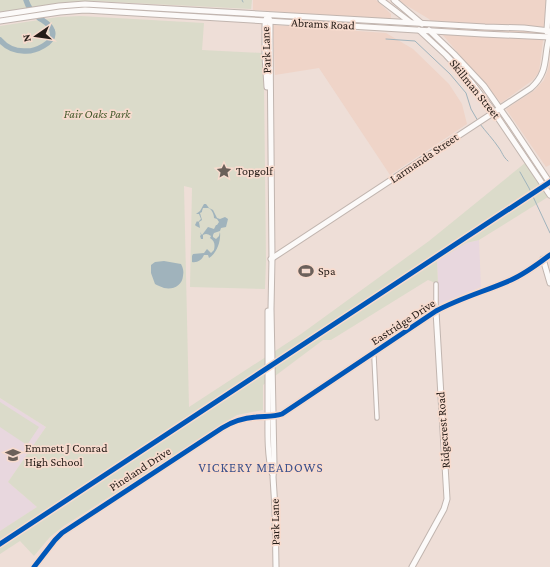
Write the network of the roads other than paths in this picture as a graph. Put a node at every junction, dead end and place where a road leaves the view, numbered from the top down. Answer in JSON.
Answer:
{"nodes":[{"id":1,"x":381,"y":0,"type":"edge"},
{"id":2,"x":394,"y":0,"type":"edge"},
{"id":3,"x":549,"y":0,"type":"edge"},
{"id":4,"x":391,"y":7,"type":"junction"},
{"id":5,"x":0,"y":15,"type":"edge"},
{"id":6,"x":268,"y":15,"type":"junction"},
{"id":7,"x":7,"y":17,"type":"junction"},
{"id":8,"x":335,"y":18,"type":"junction"},
{"id":9,"x":0,"y":21,"type":"edge"},
{"id":10,"x":267,"y":21,"type":"junction"},
{"id":11,"x":392,"y":21,"type":"junction"},
{"id":12,"x":410,"y":22,"type":"junction"},
{"id":13,"x":422,"y":23,"type":"junction"},
{"id":14,"x":335,"y":25,"type":"junction"},
{"id":15,"x":485,"y":27,"type":"junction"},
{"id":16,"x":419,"y":30,"type":"junction"},
{"id":17,"x":429,"y":30,"type":"junction"},
{"id":18,"x":485,"y":34,"type":"junction"},
{"id":19,"x":549,"y":34,"type":"edge"},
{"id":20,"x":500,"y":108,"type":"junction"},
{"id":21,"x":494,"y":112,"type":"junction"},
{"id":22,"x":550,"y":183,"type":"edge"},
{"id":23,"x":550,"y":195,"type":"edge"},
{"id":24,"x":272,"y":250,"type":"junction"},
{"id":25,"x":283,"y":251,"type":"junction"},
{"id":26,"x":547,"y":257,"type":"edge"},
{"id":27,"x":271,"y":259,"type":"junction"},
{"id":28,"x":550,"y":283,"type":"edge"},
{"id":29,"x":436,"y":284,"type":"dead end"},
{"id":30,"x":436,"y":311,"type":"junction"},
{"id":31,"x":372,"y":354,"type":"junction"},
{"id":32,"x":271,"y":416,"type":"junction"},
{"id":33,"x":377,"y":418,"type":"dead end"},
{"id":34,"x":34,"y":567,"type":"edge"},
{"id":35,"x":276,"y":567,"type":"edge"},
{"id":36,"x":412,"y":567,"type":"edge"}],
"edges":[{"from":1,"to":4,"type":"main road","name":"Skillman Street"},
{"from":2,"to":13,"type":"main road","name":"Skillman Street"},
{"from":3,"to":19,"type":"main road","name":"Larmanda Street"},
{"from":4,"to":11,"type":"main road"},
{"from":4,"to":12,"type":"main road","name":"Skillman Street"},
{"from":5,"to":7,"type":"main road","name":"Abrams Road"},
{"from":6,"to":7,"type":"main road","name":"Abrams Road"},
{"from":6,"to":8,"type":"main road","name":"Abrams Road"},
{"from":6,"to":10,"type":"main road","name":"Park Lane"},
{"from":7,"to":9,"type":"main road","name":"Abrams Road"},
{"from":7,"to":10,"type":"main road","name":"Abrams Road"},
{"from":8,"to":11,"type":"main road","name":"Abrams Road"},
{"from":8,"to":14,"type":"main road"},
{"from":10,"to":14,"type":"main road","name":"Abrams Road"},
{"from":10,"to":24,"type":"main road","name":"Park Lane"},
{"from":10,"to":27,"type":"main road","name":"Park Lane"},
{"from":11,"to":12,"type":"main road","name":"Abrams Road"},
{"from":12,"to":13,"type":"main road","name":"Abrams Road"},
{"from":12,"to":16,"type":"main road","name":"Skillman Street"},
{"from":13,"to":15,"type":"main road","name":"Abrams Road"},
{"from":13,"to":17,"type":"main road","name":"Skillman Street"},
{"from":14,"to":16,"type":"main road","name":"Abrams Road"},
{"from":15,"to":18,"type":"main road"},
{"from":15,"to":19,"type":"main road","name":"Abrams Road"},
{"from":16,"to":17,"type":"main road","name":"Abrams Road"},
{"from":16,"to":21,"type":"main road","name":"Skillman Street"},
{"from":17,"to":18,"type":"main road","name":"Abrams Road"},
{"from":17,"to":20,"type":"main road","name":"Skillman Street"},
{"from":18,"to":19,"type":"main road","name":"Abrams Road"},
{"from":19,"to":20,"type":"main road","name":"Larmanda Street"},
{"from":20,"to":21,"type":"main road","name":"Larmanda Street"},
{"from":20,"to":22,"type":"main road","name":"Skillman Street"},
{"from":21,"to":23,"type":"main road","name":"Skillman Street"},
{"from":21,"to":25,"type":"main road","name":"Larmanda Street"},
{"from":24,"to":25,"type":"main road"},
{"from":24,"to":27,"type":"main road","name":"Park Lane"},
{"from":25,"to":27,"type":"main road","name":"Larmanda Street"},
{"from":26,"to":28,"type":"main road"},
{"from":26,"to":30,"type":"main road","name":"Eastridge Drive"},
{"from":27,"to":32,"type":"main road","name":"Park Lane"},
{"from":29,"to":30,"type":"street","name":"Ridgecrest Road"},
{"from":30,"to":31,"type":"main road","name":"Eastridge Drive"},
{"from":30,"to":36,"type":"main road","name":"Ridgecrest Road"},
{"from":31,"to":32,"type":"main road","name":"Eastridge Drive"},
{"from":31,"to":33,"type":"street"},
{"from":32,"to":34,"type":"main road","name":"Pineland Drive"},
{"from":32,"to":35,"type":"main road","name":"Park Lane"}]}
